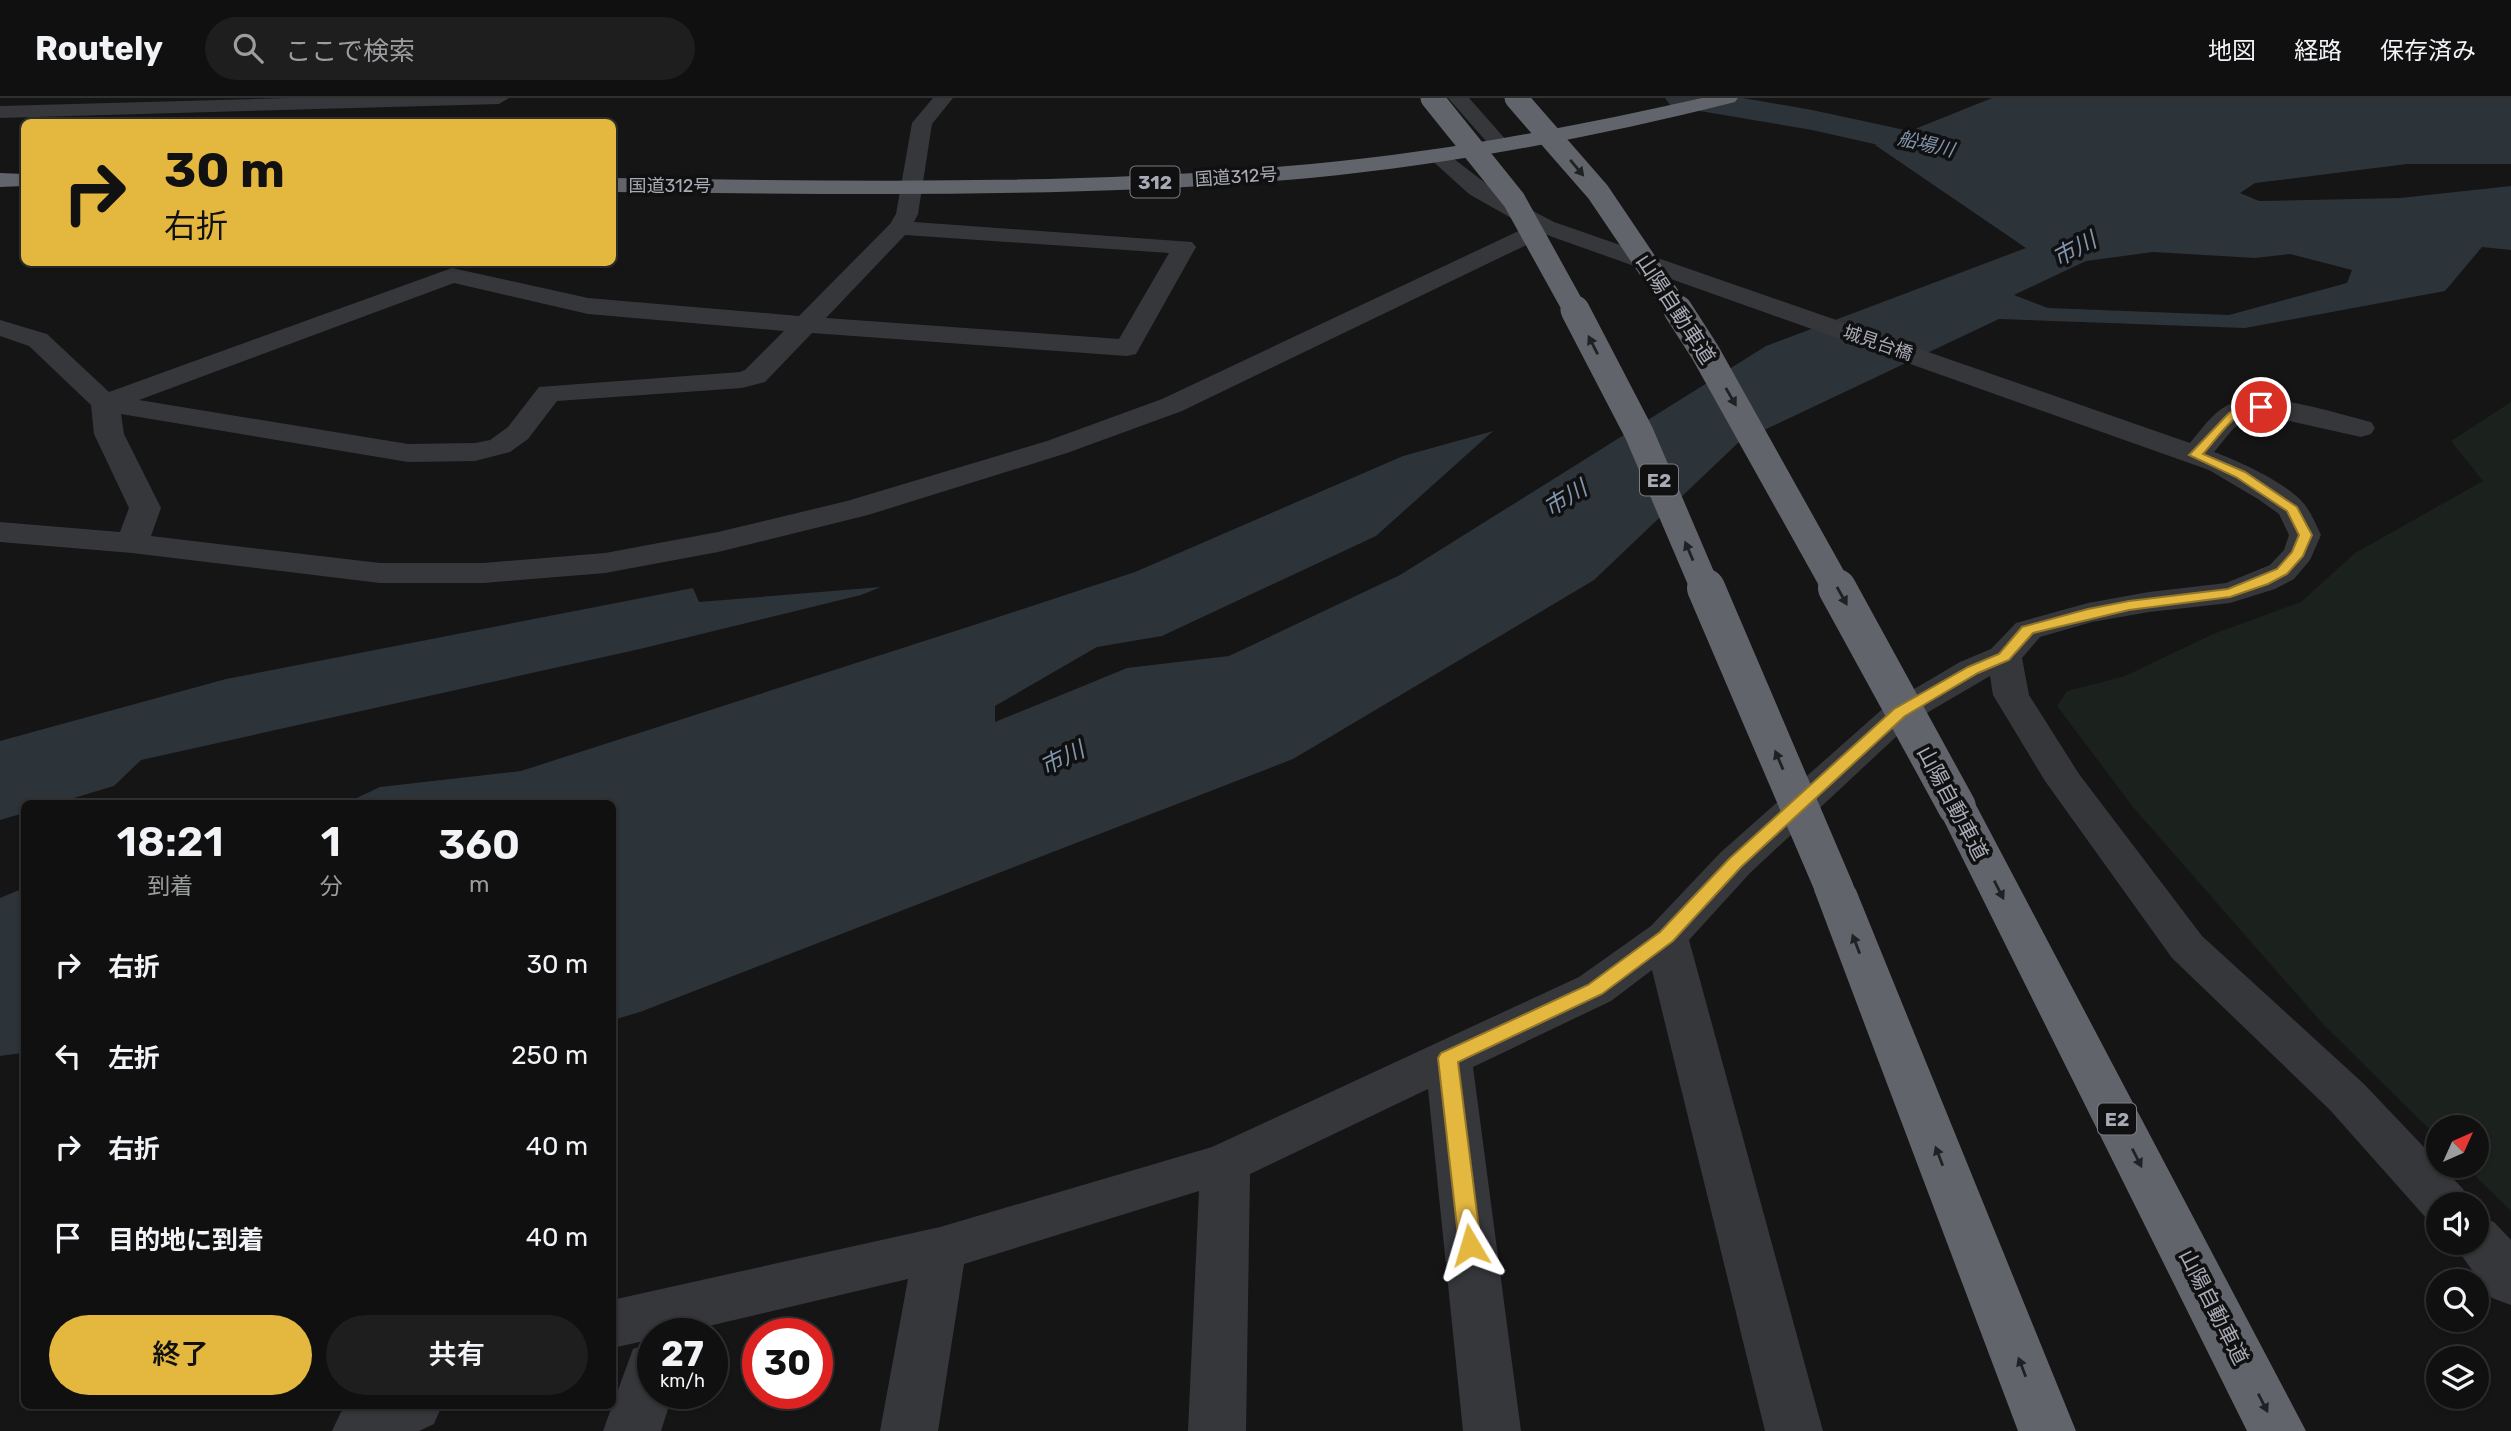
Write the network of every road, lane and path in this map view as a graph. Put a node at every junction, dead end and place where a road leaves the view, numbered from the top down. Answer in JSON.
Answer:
{"nodes":[{"id":1,"x":499,"y":98,"type":"edge"},
{"id":2,"x":943,"y":98,"type":"edge"},
{"id":3,"x":1432,"y":98,"type":"edge"},
{"id":4,"x":1458,"y":98,"type":"edge"},
{"id":5,"x":1516,"y":98,"type":"edge"},
{"id":6,"x":1726,"y":98,"type":"edge"},
{"id":7,"x":454,"y":99,"type":"edge"},
{"id":8,"x":0,"y":112,"type":"edge"},
{"id":9,"x":1500,"y":145,"type":"junction"},
{"id":10,"x":1438,"y":156,"type":"junction"},
{"id":11,"x":0,"y":180,"type":"edge"},
{"id":12,"x":21,"y":180,"type":"edge"},
{"id":13,"x":616,"y":185,"type":"edge"},
{"id":14,"x":910,"y":188,"type":"junction"},
{"id":15,"x":899,"y":228,"type":"junction"},
{"id":16,"x":1553,"y":229,"type":"junction"},
{"id":17,"x":804,"y":325,"type":"junction"},
{"id":18,"x":0,"y":328,"type":"edge"},
{"id":19,"x":105,"y":403,"type":"junction"},
{"id":20,"x":2361,"y":428,"type":"dead end"},
{"id":21,"x":2195,"y":455,"type":"junction"},
{"id":22,"x":0,"y":532,"type":"edge"},
{"id":23,"x":132,"y":543,"type":"junction"},
{"id":24,"x":2004,"y":657,"type":"junction"},
{"id":25,"x":1666,"y":937,"type":"junction"},
{"id":26,"x":1448,"y":1058,"type":"junction"},
{"id":27,"x":1225,"y":1163,"type":"junction"},
{"id":28,"x":2434,"y":1192,"type":"edge"},
{"id":29,"x":940,"y":1249,"type":"junction"},
{"id":30,"x":682,"y":1318,"type":"edge"},
{"id":31,"x":637,"y":1323,"type":"edge"},
{"id":32,"x":616,"y":1324,"type":"edge"},
{"id":33,"x":406,"y":1409,"type":"edge"},
{"id":34,"x":639,"y":1409,"type":"edge"},
{"id":35,"x":361,"y":1431,"type":"edge"},
{"id":36,"x":632,"y":1431,"type":"edge"},
{"id":37,"x":909,"y":1431,"type":"edge"},
{"id":38,"x":1217,"y":1431,"type":"edge"},
{"id":39,"x":1492,"y":1431,"type":"edge"},
{"id":40,"x":1794,"y":1431,"type":"edge"},
{"id":41,"x":2047,"y":1431,"type":"edge"},
{"id":42,"x":2277,"y":1431,"type":"edge"}],
"edges":[{"from":1,"to":7,"type":"street"},
{"from":2,"to":14,"type":"street"},
{"from":41,"to":3,"type":"highway","number":"E2","one_way":true,"bridge":true},
{"from":4,"to":9,"type":"street"},
{"from":5,"to":42,"type":"highway","name":"山陽自動車道","number":"E2","one_way":true,"bridge":true},
{"from":6,"to":9,"type":"highway","name":"国道312号","number":"312"},
{"from":7,"to":8,"type":"street"},
{"from":9,"to":10,"type":"highway","name":"国道312号","number":"312"},
{"from":10,"to":14,"type":"highway","name":"国道312号","number":"312"},
{"from":10,"to":16,"type":"street","name":"城見台橋"},
{"from":11,"to":12,"type":"highway"},
{"from":13,"to":14,"type":"highway","name":"国道312号","number":"312"},
{"from":14,"to":15,"type":"street"},
{"from":15,"to":17,"type":"street"},
{"from":15,"to":17,"type":"street"},
{"from":16,"to":21,"type":"street","name":"城見台橋","bridge":true},
{"from":16,"to":23,"type":"street"},
{"from":17,"to":19,"type":"street"},
{"from":17,"to":19,"type":"street"},
{"from":18,"to":19,"type":"street"},
{"from":19,"to":23,"type":"street"},
{"from":20,"to":21,"type":"street"},
{"from":21,"to":24,"type":"street","name":"城見台橋"},
{"from":22,"to":23,"type":"street"},
{"from":24,"to":25,"type":"street"},
{"from":24,"to":28,"type":"street"},
{"from":25,"to":26,"type":"street"},
{"from":25,"to":40,"type":"street"},
{"from":26,"to":27,"type":"street"},
{"from":26,"to":39,"type":"street"},
{"from":27,"to":29,"type":"street"},
{"from":27,"to":38,"type":"street"},
{"from":29,"to":30,"type":"street"},
{"from":29,"to":37,"type":"street"},
{"from":31,"to":32,"type":"street"},
{"from":33,"to":35,"type":"street"},
{"from":34,"to":36,"type":"street"}]}
